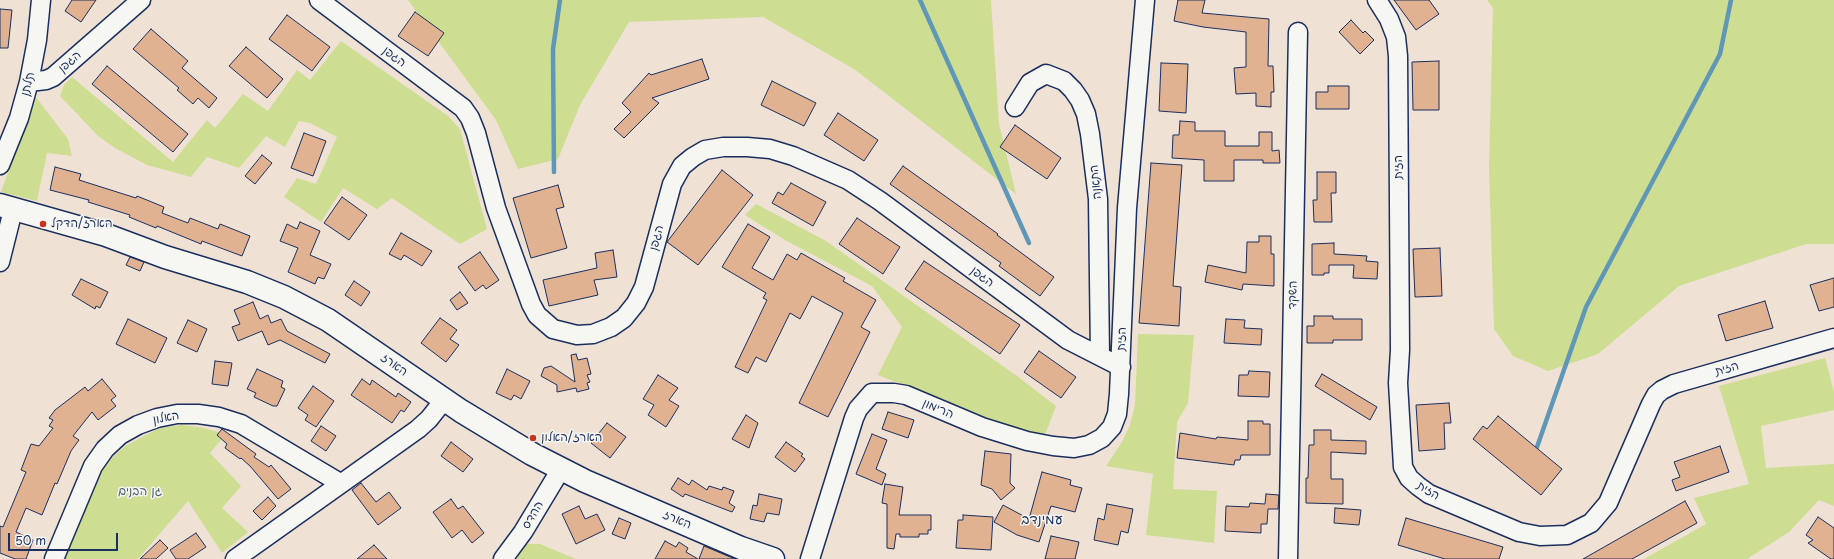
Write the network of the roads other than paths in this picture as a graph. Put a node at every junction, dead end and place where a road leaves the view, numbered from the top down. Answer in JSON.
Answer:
{"nodes":[{"id":1,"x":141,"y":0,"type":"edge"},
{"id":2,"x":319,"y":0,"type":"edge"},
{"id":3,"x":1145,"y":0,"type":"edge"},
{"id":4,"x":1377,"y":0,"type":"edge"},
{"id":5,"x":39,"y":1,"type":"edge"},
{"id":6,"x":1298,"y":32,"type":"dead end"},
{"id":7,"x":29,"y":82,"type":"junction"},
{"id":8,"x":1015,"y":107,"type":"dead end"},
{"id":9,"x":0,"y":165,"type":"edge"},
{"id":10,"x":7,"y":207,"type":"edge"},
{"id":11,"x":0,"y":262,"type":"edge"},
{"id":12,"x":1834,"y":338,"type":"edge"},
{"id":13,"x":1100,"y":356,"type":"junction"},
{"id":14,"x":1121,"y":367,"type":"junction"},
{"id":15,"x":444,"y":400,"type":"junction"},
{"id":16,"x":561,"y":470,"type":"junction"},
{"id":17,"x":340,"y":483,"type":"junction"},
{"id":18,"x":54,"y":559,"type":"edge"},
{"id":19,"x":235,"y":559,"type":"edge"},
{"id":20,"x":503,"y":559,"type":"edge"},
{"id":21,"x":773,"y":559,"type":"edge"},
{"id":22,"x":810,"y":559,"type":"edge"},
{"id":23,"x":1288,"y":559,"type":"edge"}],
"edges":[{"from":1,"to":7,"type":"street","name":"הגפן"},
{"from":2,"to":13,"type":"street","name":"הגפן"},
{"from":3,"to":14,"type":"street","name":"הזית"},
{"from":4,"to":12,"type":"street","name":"הזית"},
{"from":5,"to":7,"type":"street","name":"תלתן"},
{"from":6,"to":23,"type":"street","name":"השקד"},
{"from":7,"to":9,"type":"street","name":"תלתן"},
{"from":8,"to":13,"type":"street","name":"התאנה"},
{"from":10,"to":11,"type":"street"},
{"from":10,"to":15,"type":"street","name":"הארז"},
{"from":13,"to":14,"type":"street","name":"הגפן"},
{"from":14,"to":22,"type":"street","name":"הרימון"},
{"from":15,"to":16,"type":"street","name":"הארז"},
{"from":15,"to":17,"type":"street"},
{"from":16,"to":20,"type":"street","name":"ההדס"},
{"from":16,"to":21,"type":"street","name":"הארז"},
{"from":17,"to":18,"type":"street","name":"האלון"},
{"from":17,"to":19,"type":"street"}]}
